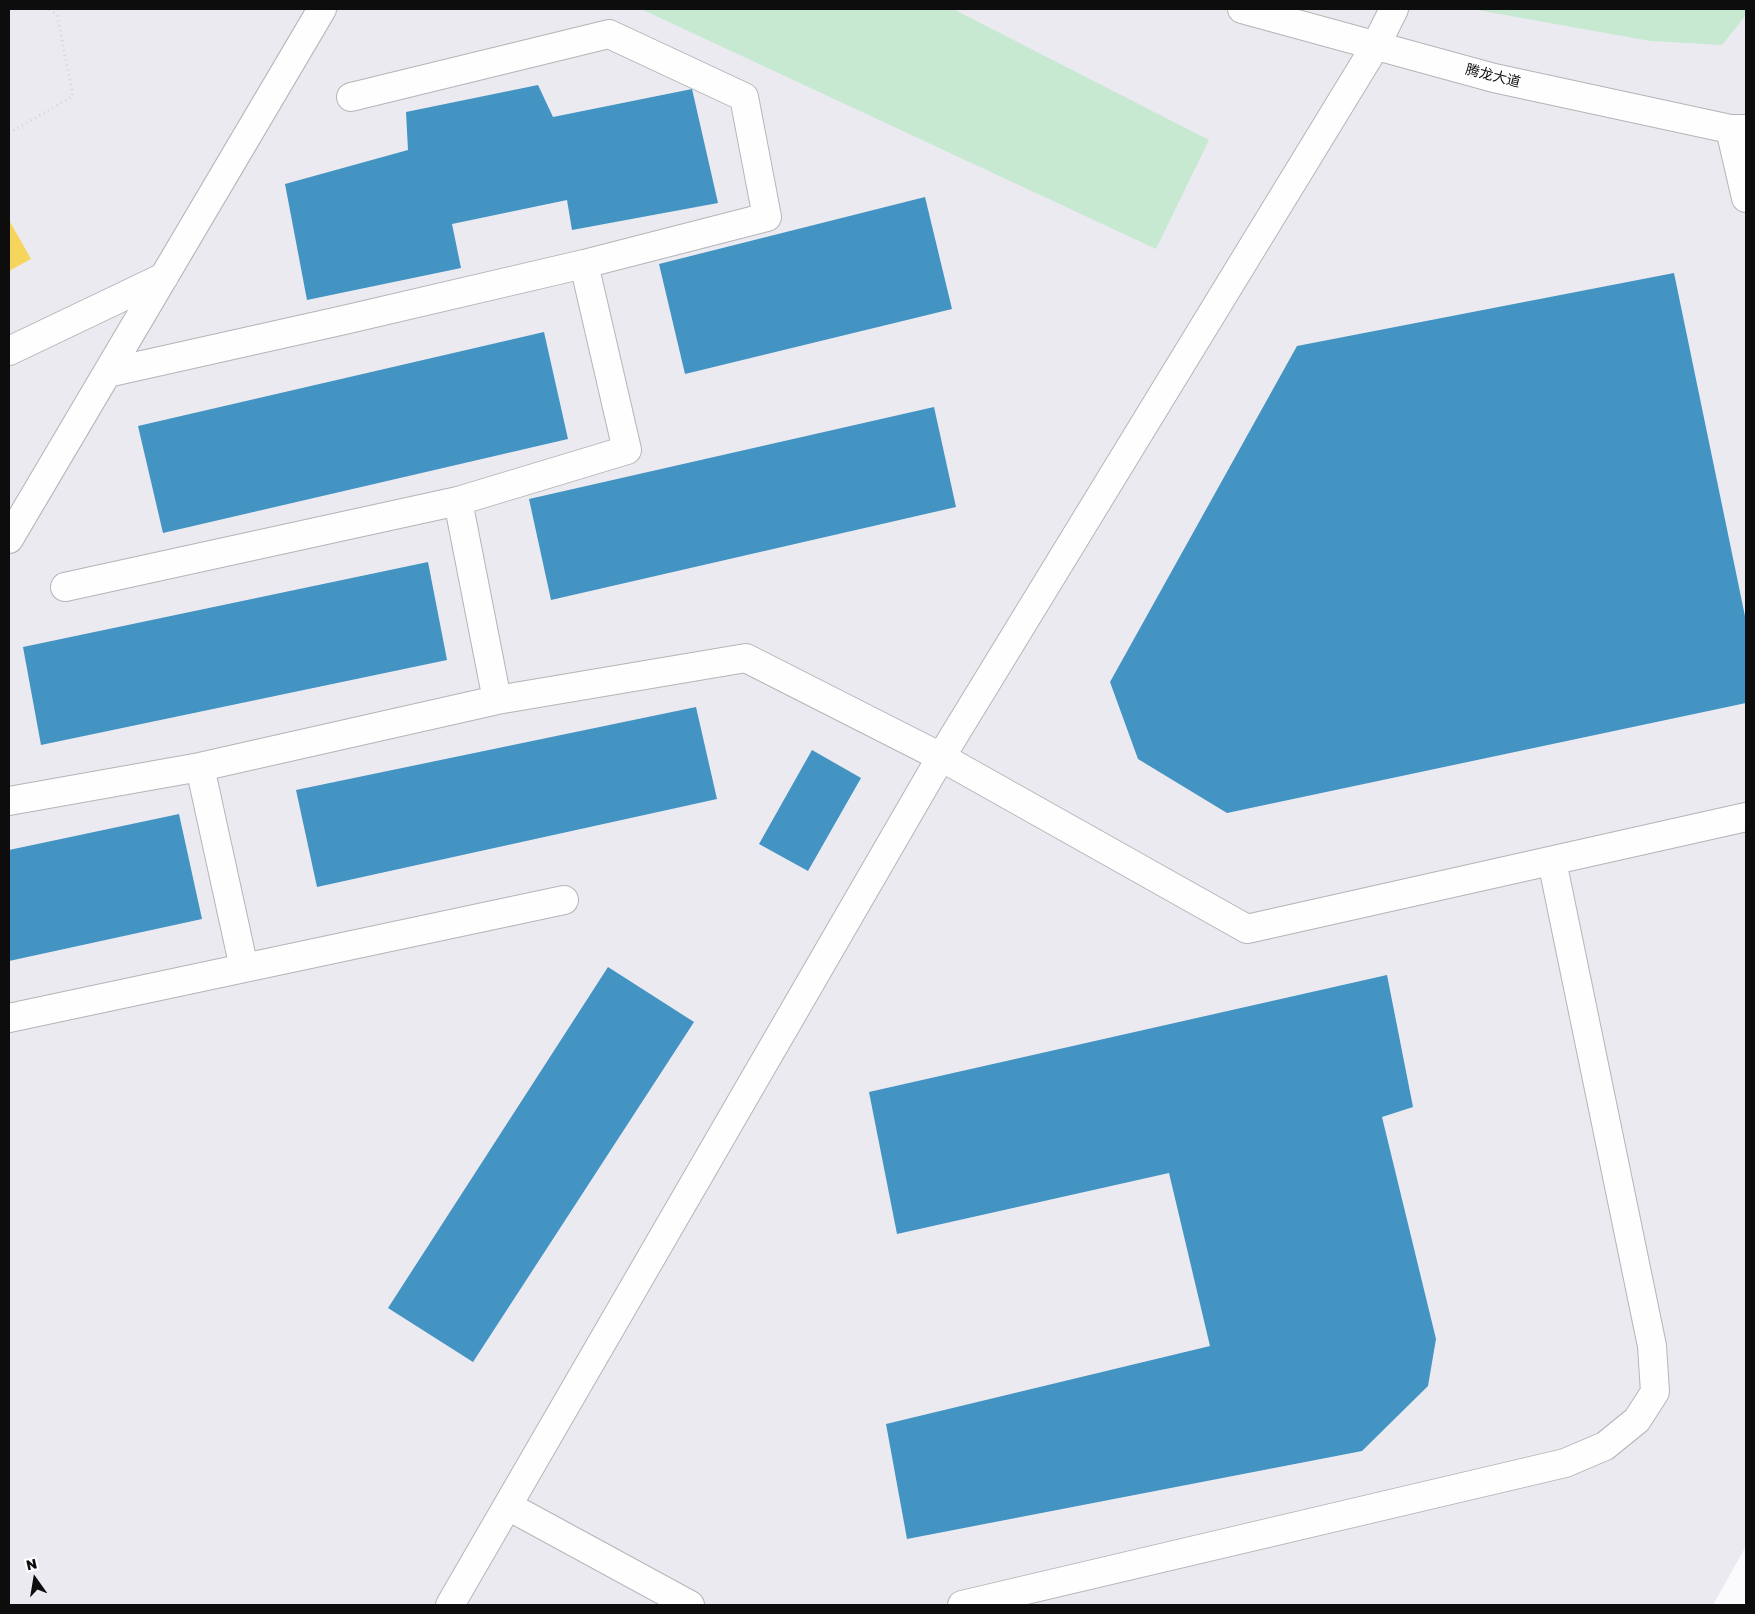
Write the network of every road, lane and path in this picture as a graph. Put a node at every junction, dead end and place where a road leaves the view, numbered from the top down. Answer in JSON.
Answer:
{"nodes":[{"id":1,"x":49,"y":9,"type":"edge"},
{"id":2,"x":322,"y":9,"type":"edge"},
{"id":3,"x":1242,"y":9,"type":"edge"},
{"id":4,"x":1394,"y":9,"type":"edge"},
{"id":5,"x":1376,"y":45,"type":"junction"},
{"id":6,"x":351,"y":97,"type":"dead end"},
{"id":7,"x":1738,"y":129,"type":"edge"},
{"id":8,"x":9,"y":133,"type":"edge"},
{"id":9,"x":1746,"y":198,"type":"edge"},
{"id":10,"x":584,"y":264,"type":"junction"},
{"id":11,"x":164,"y":277,"type":"junction"},
{"id":12,"x":9,"y":351,"type":"edge"},
{"id":13,"x":107,"y":373,"type":"junction"},
{"id":14,"x":458,"y":501,"type":"junction"},
{"id":15,"x":9,"y":539,"type":"edge"},
{"id":16,"x":65,"y":587,"type":"dead end"},
{"id":17,"x":497,"y":700,"type":"junction"},
{"id":18,"x":941,"y":757,"type":"junction"},
{"id":19,"x":200,"y":767,"type":"junction"},
{"id":20,"x":9,"y":801,"type":"edge"},
{"id":21,"x":1746,"y":817,"type":"edge"},
{"id":22,"x":1552,"y":860,"type":"junction"},
{"id":23,"x":564,"y":900,"type":"dead end"},
{"id":24,"x":244,"y":968,"type":"junction"},
{"id":25,"x":9,"y":1018,"type":"edge"},
{"id":26,"x":508,"y":1506,"type":"junction"},
{"id":27,"x":450,"y":1605,"type":"edge"},
{"id":28,"x":690,"y":1605,"type":"edge"},
{"id":29,"x":962,"y":1605,"type":"edge"}],
"edges":[{"from":1,"to":8,"type":"path"},
{"from":2,"to":11,"type":"street"},
{"from":3,"to":5,"type":"street","name":"腾龙大道"},
{"from":4,"to":5,"type":"street"},
{"from":5,"to":7,"type":"street","name":"腾龙大道"},
{"from":5,"to":18,"type":"street"},
{"from":6,"to":10,"type":"street"},
{"from":7,"to":9,"type":"street"},
{"from":10,"to":13,"type":"street"},
{"from":10,"to":14,"type":"street"},
{"from":11,"to":12,"type":"street"},
{"from":11,"to":13,"type":"street"},
{"from":13,"to":15,"type":"street"},
{"from":14,"to":16,"type":"street"},
{"from":14,"to":17,"type":"street"},
{"from":17,"to":18,"type":"street"},
{"from":17,"to":19,"type":"street"},
{"from":18,"to":22,"type":"street"},
{"from":18,"to":26,"type":"street"},
{"from":19,"to":20,"type":"street"},
{"from":19,"to":24,"type":"street"},
{"from":21,"to":22,"type":"street"},
{"from":22,"to":29,"type":"street"},
{"from":23,"to":24,"type":"street"},
{"from":24,"to":25,"type":"street"},
{"from":26,"to":27,"type":"street"},
{"from":26,"to":28,"type":"street"}]}
